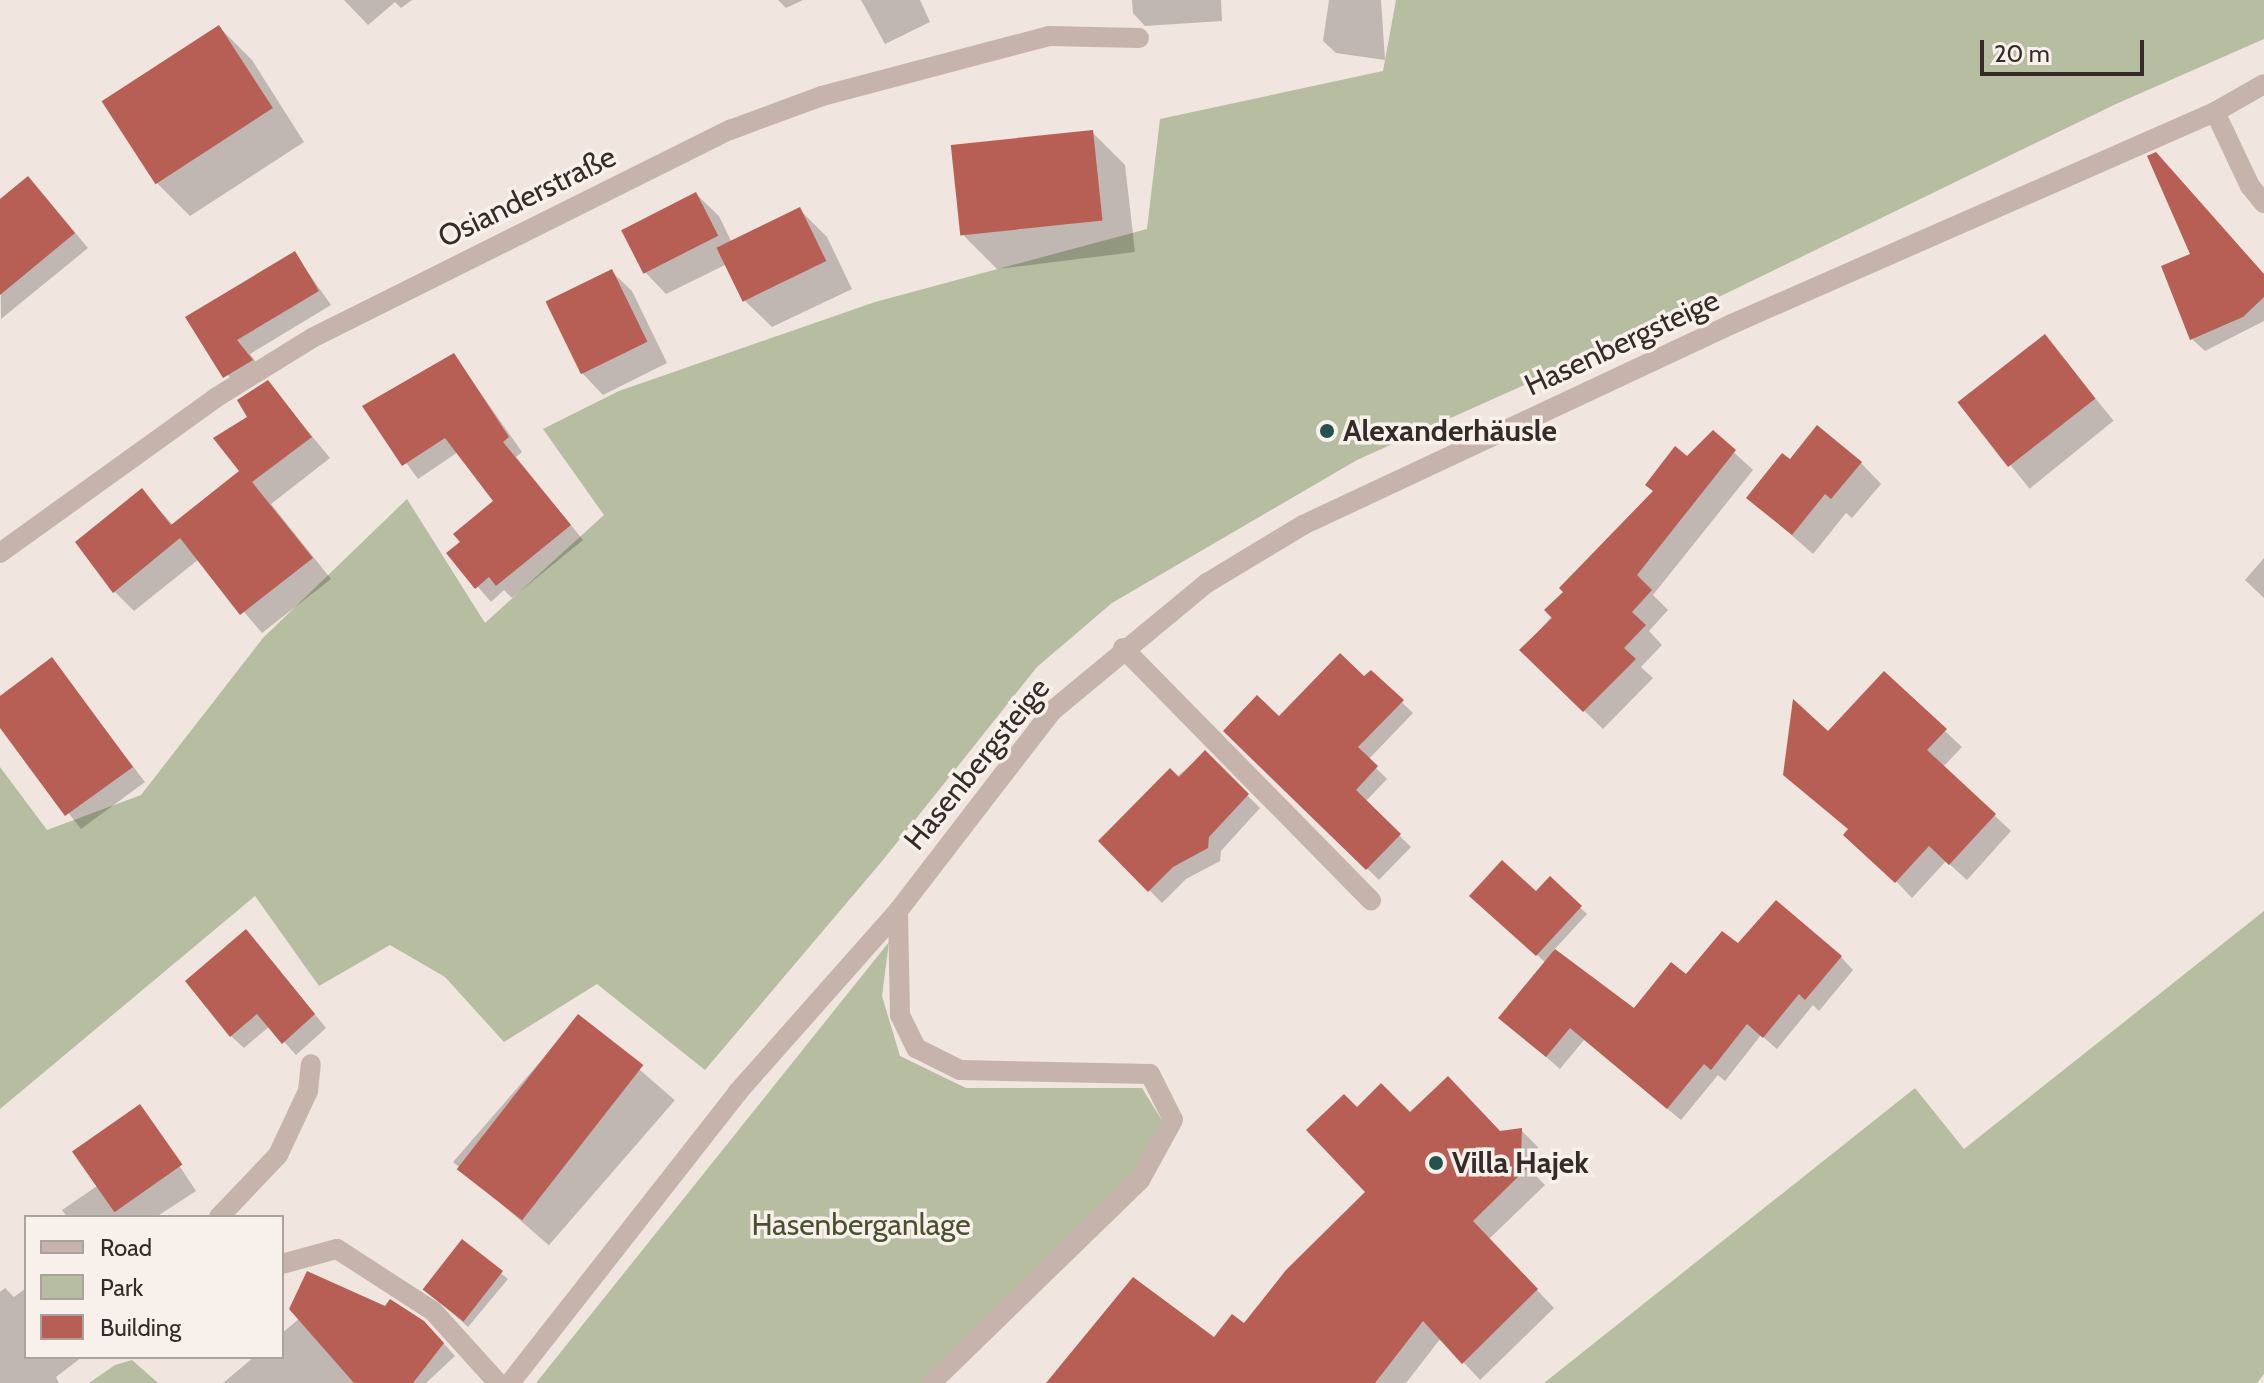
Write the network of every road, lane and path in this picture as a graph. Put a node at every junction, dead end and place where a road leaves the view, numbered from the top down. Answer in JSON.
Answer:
{"nodes":[{"id":1,"x":1139,"y":38,"type":"dead end"},
{"id":2,"x":2264,"y":84,"type":"edge"},
{"id":3,"x":2215,"y":112,"type":"junction"},
{"id":4,"x":2264,"y":203,"type":"edge"},
{"id":5,"x":0,"y":553,"type":"edge"},
{"id":6,"x":1123,"y":648,"type":"junction"},
{"id":7,"x":1371,"y":900,"type":"dead end"},
{"id":8,"x":898,"y":911,"type":"junction"},
{"id":9,"x":311,"y":1064,"type":"dead end"},
{"id":10,"x":221,"y":1215,"type":"edge"},
{"id":11,"x":284,"y":1263,"type":"edge"},
{"id":12,"x":498,"y":1383,"type":"edge"},
{"id":13,"x":510,"y":1383,"type":"edge"},
{"id":14,"x":931,"y":1383,"type":"edge"}],
"edges":[{"from":1,"to":5,"type":"street","name":"Osianderstraße"},
{"from":2,"to":3,"type":"street","name":"Hasenbergsteige"},
{"from":3,"to":4,"type":"street"},
{"from":3,"to":6,"type":"street","name":"Hasenbergsteige"},
{"from":6,"to":7,"type":"street"},
{"from":6,"to":8,"type":"street","name":"Hasenbergsteige"},
{"from":8,"to":13,"type":"street","name":"Hasenbergsteige"},
{"from":8,"to":14,"type":"street"},
{"from":9,"to":10,"type":"street"},
{"from":11,"to":12,"type":"street"}]}
